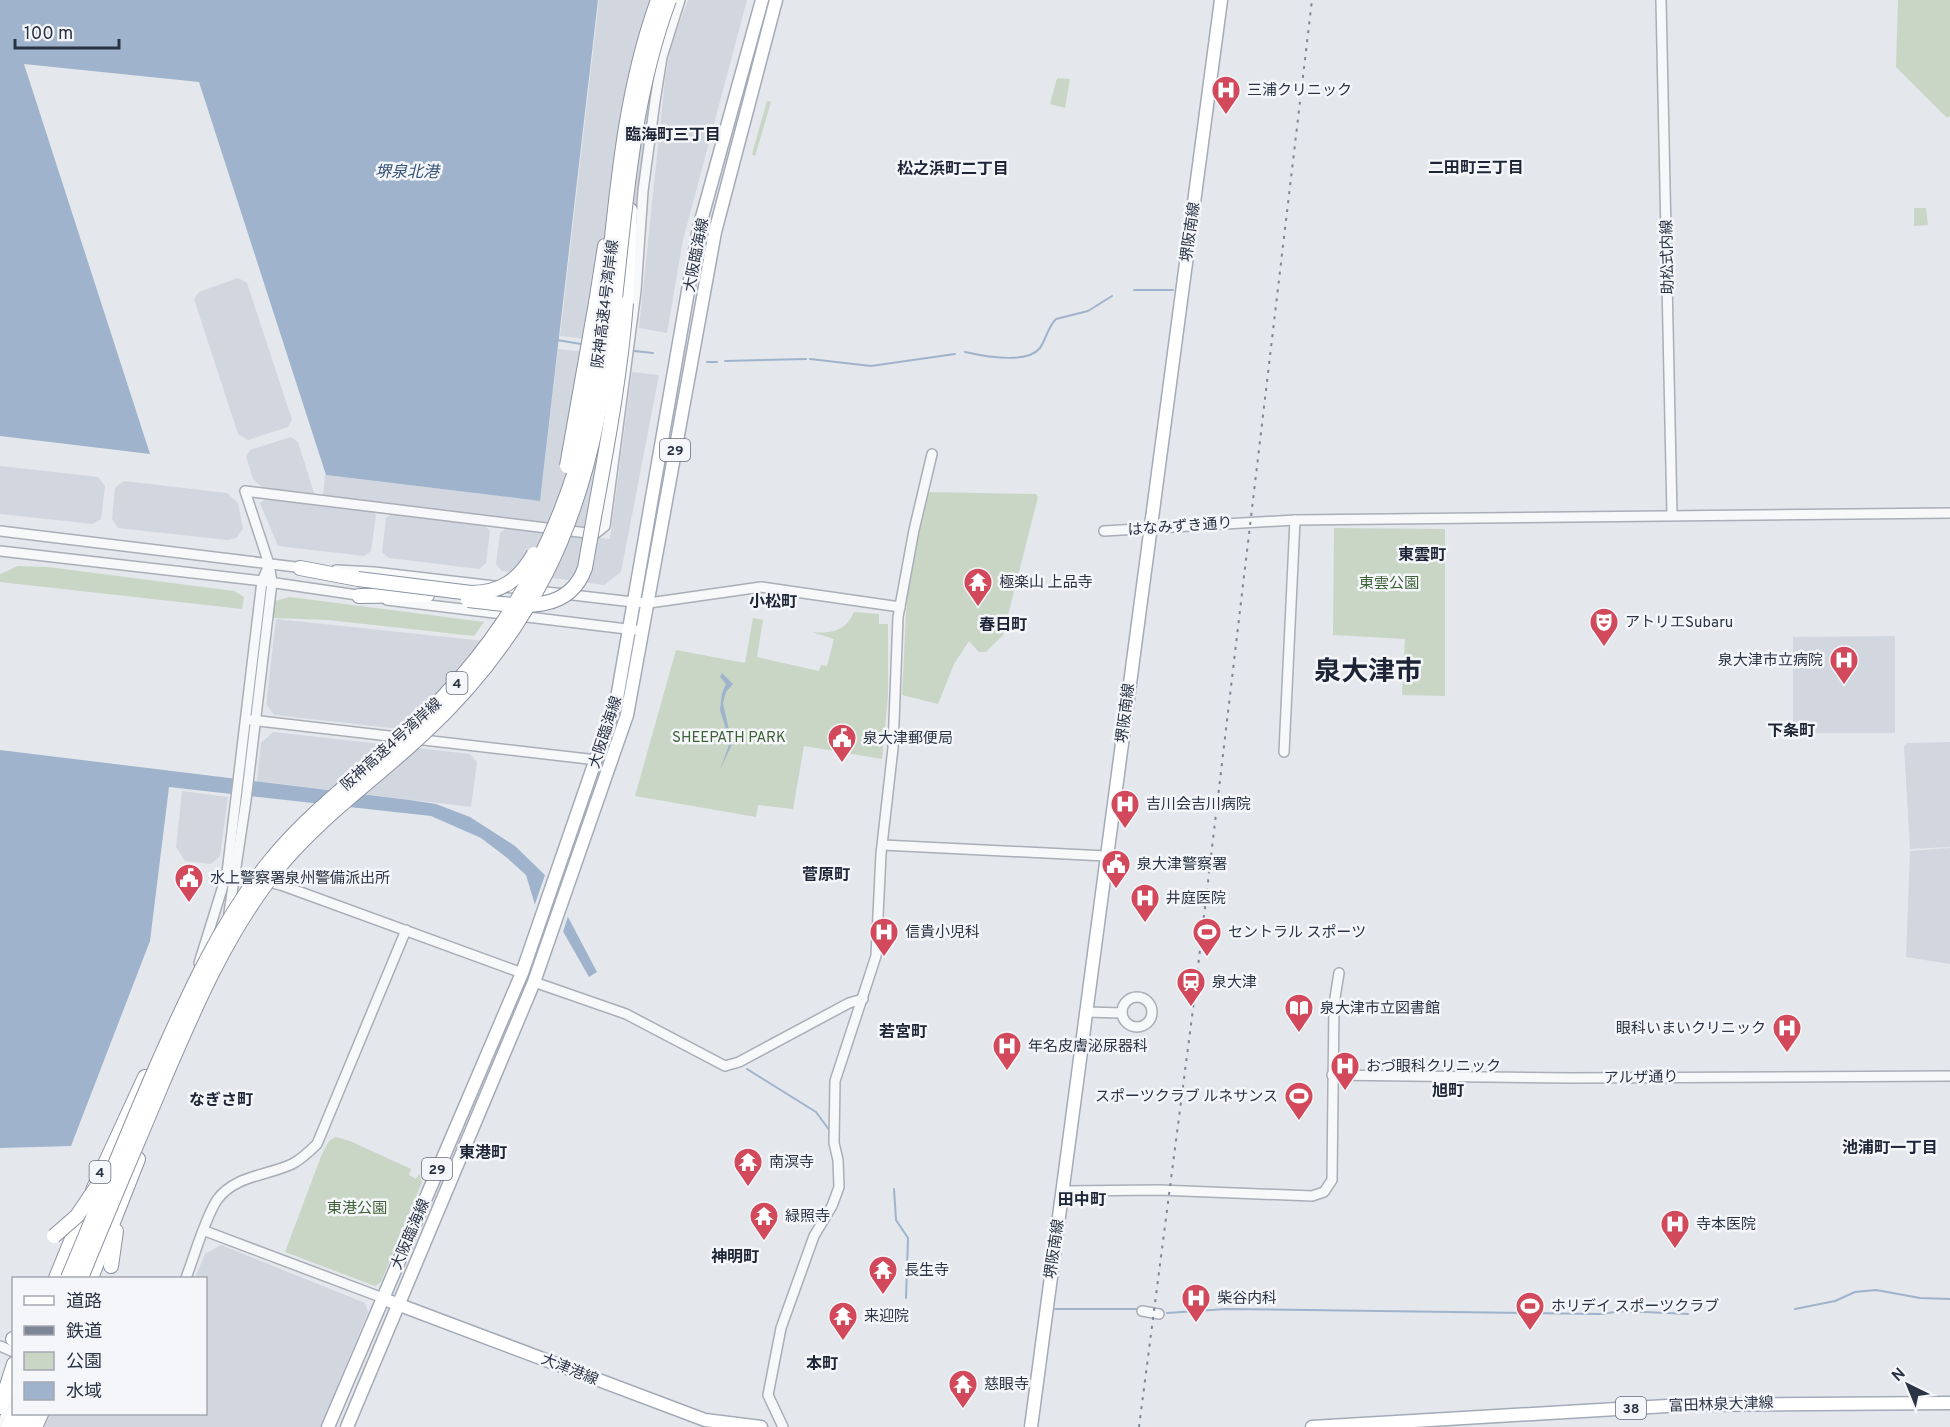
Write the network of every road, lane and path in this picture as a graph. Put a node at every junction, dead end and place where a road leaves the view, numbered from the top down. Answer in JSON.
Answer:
{"nodes":[{"id":1,"x":658,"y":0,"type":"edge"},
{"id":2,"x":669,"y":0,"type":"edge"},
{"id":3,"x":680,"y":0,"type":"edge"},
{"id":4,"x":762,"y":0,"type":"edge"},
{"id":5,"x":776,"y":0,"type":"edge"},
{"id":6,"x":1221,"y":0,"type":"edge"},
{"id":7,"x":1661,"y":0,"type":"edge"},
{"id":8,"x":629,"y":108,"type":"junction"},
{"id":9,"x":630,"y":172,"type":"junction"},
{"id":10,"x":932,"y":454,"type":"dead end"},
{"id":11,"x":1950,"y":513,"type":"edge"},
{"id":12,"x":1672,"y":514,"type":"junction"},
{"id":13,"x":1295,"y":520,"type":"junction"},
{"id":14,"x":1150,"y":528,"type":"junction"},
{"id":15,"x":0,"y":531,"type":"edge"},
{"id":16,"x":1104,"y":531,"type":"dead end"},
{"id":17,"x":0,"y":551,"type":"edge"},
{"id":18,"x":269,"y":564,"type":"junction"},
{"id":19,"x":300,"y":568,"type":"junction"},
{"id":20,"x":262,"y":581,"type":"junction"},
{"id":21,"x":272,"y":582,"type":"junction"},
{"id":22,"x":359,"y":596,"type":"junction"},
{"id":23,"x":633,"y":602,"type":"junction"},
{"id":24,"x":649,"y":603,"type":"junction"},
{"id":25,"x":900,"y":608,"type":"junction"},
{"id":26,"x":630,"y":629,"type":"junction"},
{"id":27,"x":643,"y":631,"type":"junction"},
{"id":28,"x":250,"y":720,"type":"junction"},
{"id":29,"x":1284,"y":752,"type":"dead end"},
{"id":30,"x":597,"y":760,"type":"junction"},
{"id":31,"x":883,"y":845,"type":"junction"},
{"id":32,"x":1106,"y":856,"type":"junction"},
{"id":33,"x":232,"y":874,"type":"junction"},
{"id":34,"x":406,"y":930,"type":"junction"},
{"id":35,"x":1339,"y":972,"type":"dead end"},
{"id":36,"x":522,"y":973,"type":"junction"},
{"id":37,"x":534,"y":982,"type":"junction"},
{"id":38,"x":863,"y":999,"type":"junction"},
{"id":39,"x":1086,"y":1012,"type":"junction"},
{"id":40,"x":1122,"y":1013,"type":"dead end"},
{"id":41,"x":165,"y":1047,"type":"junction"},
{"id":42,"x":1332,"y":1075,"type":"junction"},
{"id":43,"x":1950,"y":1076,"type":"edge"},
{"id":44,"x":145,"y":1077,"type":"joint"},
{"id":45,"x":161,"y":1085,"type":"junction"},
{"id":46,"x":138,"y":1159,"type":"joint"},
{"id":47,"x":1062,"y":1191,"type":"junction"},
{"id":48,"x":205,"y":1231,"type":"junction"},
{"id":49,"x":54,"y":1236,"type":"dead end"},
{"id":50,"x":111,"y":1266,"type":"dead end"},
{"id":51,"x":91,"y":1274,"type":"edge"},
{"id":52,"x":62,"y":1276,"type":"edge"},
{"id":53,"x":81,"y":1277,"type":"edge"},
{"id":54,"x":186,"y":1277,"type":"edge"},
{"id":55,"x":383,"y":1298,"type":"junction"},
{"id":56,"x":397,"y":1304,"type":"junction"},
{"id":57,"x":1142,"y":1311,"type":"dead end"},
{"id":58,"x":1159,"y":1314,"type":"dead end"},
{"id":59,"x":12,"y":1370,"type":"edge"},
{"id":60,"x":12,"y":1388,"type":"edge"},
{"id":61,"x":12,"y":1399,"type":"edge"},
{"id":62,"x":1950,"y":1403,"type":"edge"},
{"id":63,"x":0,"y":1407,"type":"edge"},
{"id":64,"x":0,"y":1417,"type":"edge"},
{"id":65,"x":1,"y":1427,"type":"edge"},
{"id":66,"x":328,"y":1427,"type":"edge"},
{"id":67,"x":347,"y":1427,"type":"edge"},
{"id":68,"x":760,"y":1427,"type":"edge"},
{"id":69,"x":783,"y":1427,"type":"edge"},
{"id":70,"x":1031,"y":1427,"type":"edge"},
{"id":71,"x":1312,"y":1427,"type":"edge"}],
"edges":[{"from":1,"to":8,"type":"highway","name":"阪神高速4号湾岸線","number":"4","bridge":true},
{"from":2,"to":9,"type":"highway","name":"阪神高速4号湾岸線","number":"4","bridge":true},
{"from":3,"to":18,"type":"street"},
{"from":4,"to":23,"type":"main road","name":"大阪臨海線","number":"29"},
{"from":5,"to":24,"type":"main road","name":"大阪臨海線","number":"29"},
{"from":6,"to":14,"type":"main road","name":"堺阪南線"},
{"from":7,"to":12,"type":"street","name":"助松式内線"},
{"from":8,"to":19,"type":"highway","bridge":true},
{"from":8,"to":41,"type":"highway","name":"阪神高速4号湾岸線","number":"4","bridge":true},
{"from":9,"to":22,"type":"highway","bridge":true},
{"from":9,"to":45,"type":"highway","name":"阪神高速4号湾岸線","number":"4","bridge":true},
{"from":10,"to":25,"type":"street"},
{"from":11,"to":12,"type":"street","name":"はなみずき通り"},
{"from":12,"to":13,"type":"street","name":"はなみずき通り"},
{"from":13,"to":14,"type":"street","name":"はなみずき通り"},
{"from":13,"to":29,"type":"street"},
{"from":14,"to":16,"type":"street","name":"はなみずき通り"},
{"from":14,"to":32,"type":"main road","name":"堺阪南線"},
{"from":15,"to":18,"type":"street"},
{"from":17,"to":20,"type":"street"},
{"from":18,"to":19,"type":"street"},
{"from":18,"to":20,"type":"street"},
{"from":18,"to":21,"type":"street"},
{"from":19,"to":23,"type":"street"},
{"from":20,"to":21,"type":"street"},
{"from":20,"to":28,"type":"street"},
{"from":21,"to":22,"type":"street"},
{"from":21,"to":28,"type":"street"},
{"from":22,"to":26,"type":"street"},
{"from":23,"to":24,"type":"street"},
{"from":23,"to":26,"type":"main road","name":"大阪臨海線","number":"29"},
{"from":24,"to":25,"type":"street"},
{"from":24,"to":27,"type":"main road","name":"大阪臨海線","number":"29"},
{"from":25,"to":31,"type":"street"},
{"from":26,"to":27,"type":"street"},
{"from":26,"to":30,"type":"main road","name":"大阪臨海線","number":"29"},
{"from":27,"to":37,"type":"main road","name":"大阪臨海線","number":"29"},
{"from":28,"to":30,"type":"street"},
{"from":28,"to":33,"type":"street"},
{"from":30,"to":36,"type":"main road","name":"大阪臨海線","number":"29"},
{"from":31,"to":32,"type":"street"},
{"from":31,"to":38,"type":"street"},
{"from":32,"to":39,"type":"main road","name":"堺阪南線"},
{"from":33,"to":34,"type":"street"},
{"from":33,"to":44,"type":"street"},
{"from":33,"to":46,"type":"street"},
{"from":34,"to":36,"type":"street"},
{"from":34,"to":48,"type":"street"},
{"from":35,"to":42,"type":"street"},
{"from":36,"to":55,"type":"main road","name":"大阪臨海線","number":"29"},
{"from":37,"to":38,"type":"street"},
{"from":37,"to":56,"type":"main road","name":"大阪臨海線","number":"29"},
{"from":38,"to":69,"type":"street"},
{"from":39,"to":40,"type":"street"},
{"from":39,"to":47,"type":"main road","name":"堺阪南線"},
{"from":41,"to":49,"type":"highway","bridge":true},
{"from":41,"to":52,"type":"highway","name":"阪神高速4号湾岸線","number":"4","bridge":true},
{"from":42,"to":43,"type":"street","name":"アルザ通り"},
{"from":42,"to":47,"type":"street"},
{"from":44,"to":52,"type":"highway","number":"4"},
{"from":45,"to":50,"type":"highway","bridge":true},
{"from":45,"to":53,"type":"highway","name":"阪神高速4号湾岸線","number":"4","bridge":true},
{"from":46,"to":51,"type":"highway"},
{"from":47,"to":70,"type":"main road","name":"堺阪南線"},
{"from":48,"to":54,"type":"street"},
{"from":48,"to":55,"type":"street"},
{"from":55,"to":56,"type":"main road","name":"大津港線"},
{"from":55,"to":66,"type":"main road","name":"大阪臨海線","number":"29"},
{"from":56,"to":67,"type":"main road","name":"大阪臨海線","number":"29"},
{"from":56,"to":68,"type":"main road","name":"大津港線"},
{"from":57,"to":58,"type":"street"},
{"from":59,"to":63,"type":"highway"},
{"from":60,"to":64,"type":"highway"},
{"from":61,"to":65,"type":"street"},
{"from":62,"to":71,"type":"main road","name":"富田林泉大津線","number":"38"}]}
